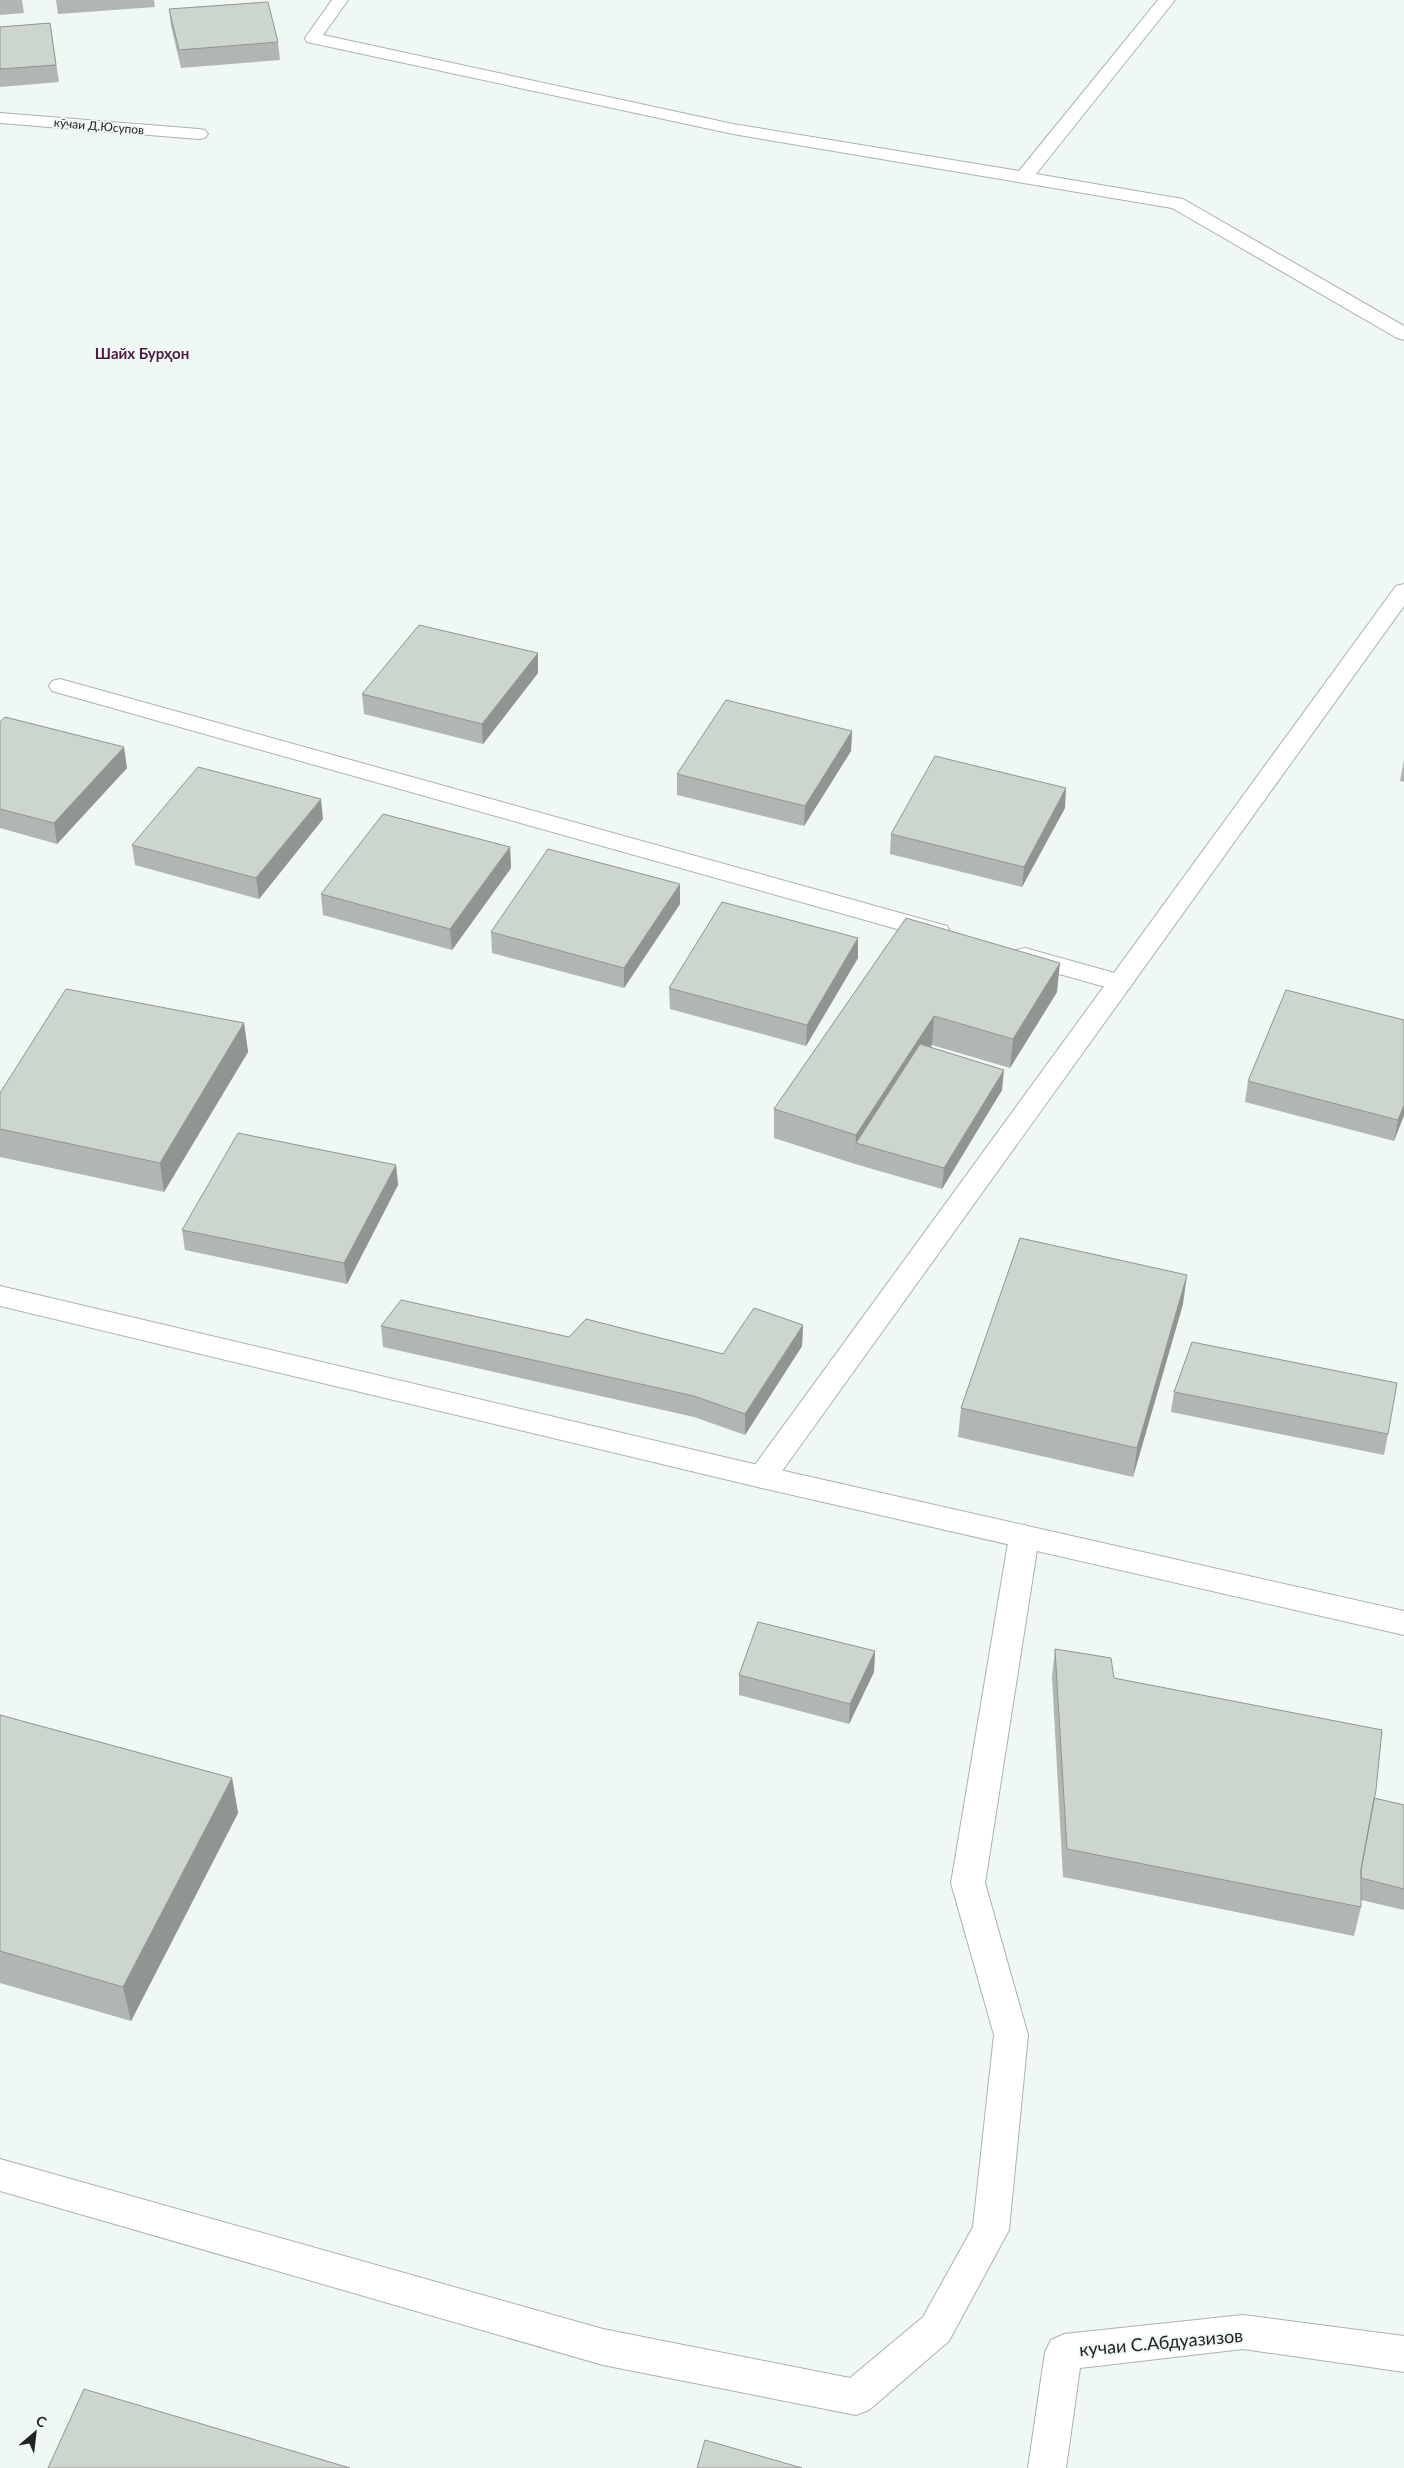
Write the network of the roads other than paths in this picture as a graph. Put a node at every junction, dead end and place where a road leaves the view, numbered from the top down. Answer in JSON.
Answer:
{"nodes":[{"id":1,"x":340,"y":0,"type":"edge"},
{"id":2,"x":1166,"y":0,"type":"edge"},
{"id":3,"x":0,"y":118,"type":"edge"},
{"id":4,"x":199,"y":134,"type":"dead end"},
{"id":5,"x":1024,"y":178,"type":"junction"},
{"id":6,"x":1404,"y":334,"type":"edge"},
{"id":7,"x":1404,"y":591,"type":"edge"},
{"id":8,"x":60,"y":686,"type":"dead end"},
{"id":9,"x":958,"y":937,"type":"edge"},
{"id":10,"x":1005,"y":951,"type":"edge"},
{"id":11,"x":1120,"y":983,"type":"junction"},
{"id":12,"x":0,"y":1296,"type":"edge"},
{"id":13,"x":762,"y":1477,"type":"junction"},
{"id":14,"x":1024,"y":1537,"type":"junction"},
{"id":15,"x":1404,"y":1624,"type":"edge"},
{"id":16,"x":0,"y":2175,"type":"edge"},
{"id":17,"x":1404,"y":2354,"type":"edge"},
{"id":18,"x":1047,"y":2468,"type":"edge"}],
"edges":[{"from":1,"to":5,"type":"street"},
{"from":2,"to":5,"type":"street"},
{"from":3,"to":4,"type":"street","name":"кӯчаи Д.Юсупов"},
{"from":5,"to":6,"type":"street"},
{"from":7,"to":11,"type":"street"},
{"from":8,"to":9,"type":"street"},
{"from":10,"to":11,"type":"street"},
{"from":11,"to":13,"type":"street"},
{"from":12,"to":13,"type":"street"},
{"from":13,"to":14,"type":"street"},
{"from":14,"to":15,"type":"street"},
{"from":14,"to":16,"type":"street"},
{"from":17,"to":18,"type":"street","name":"кучаи С.Абдуазизов"}]}
